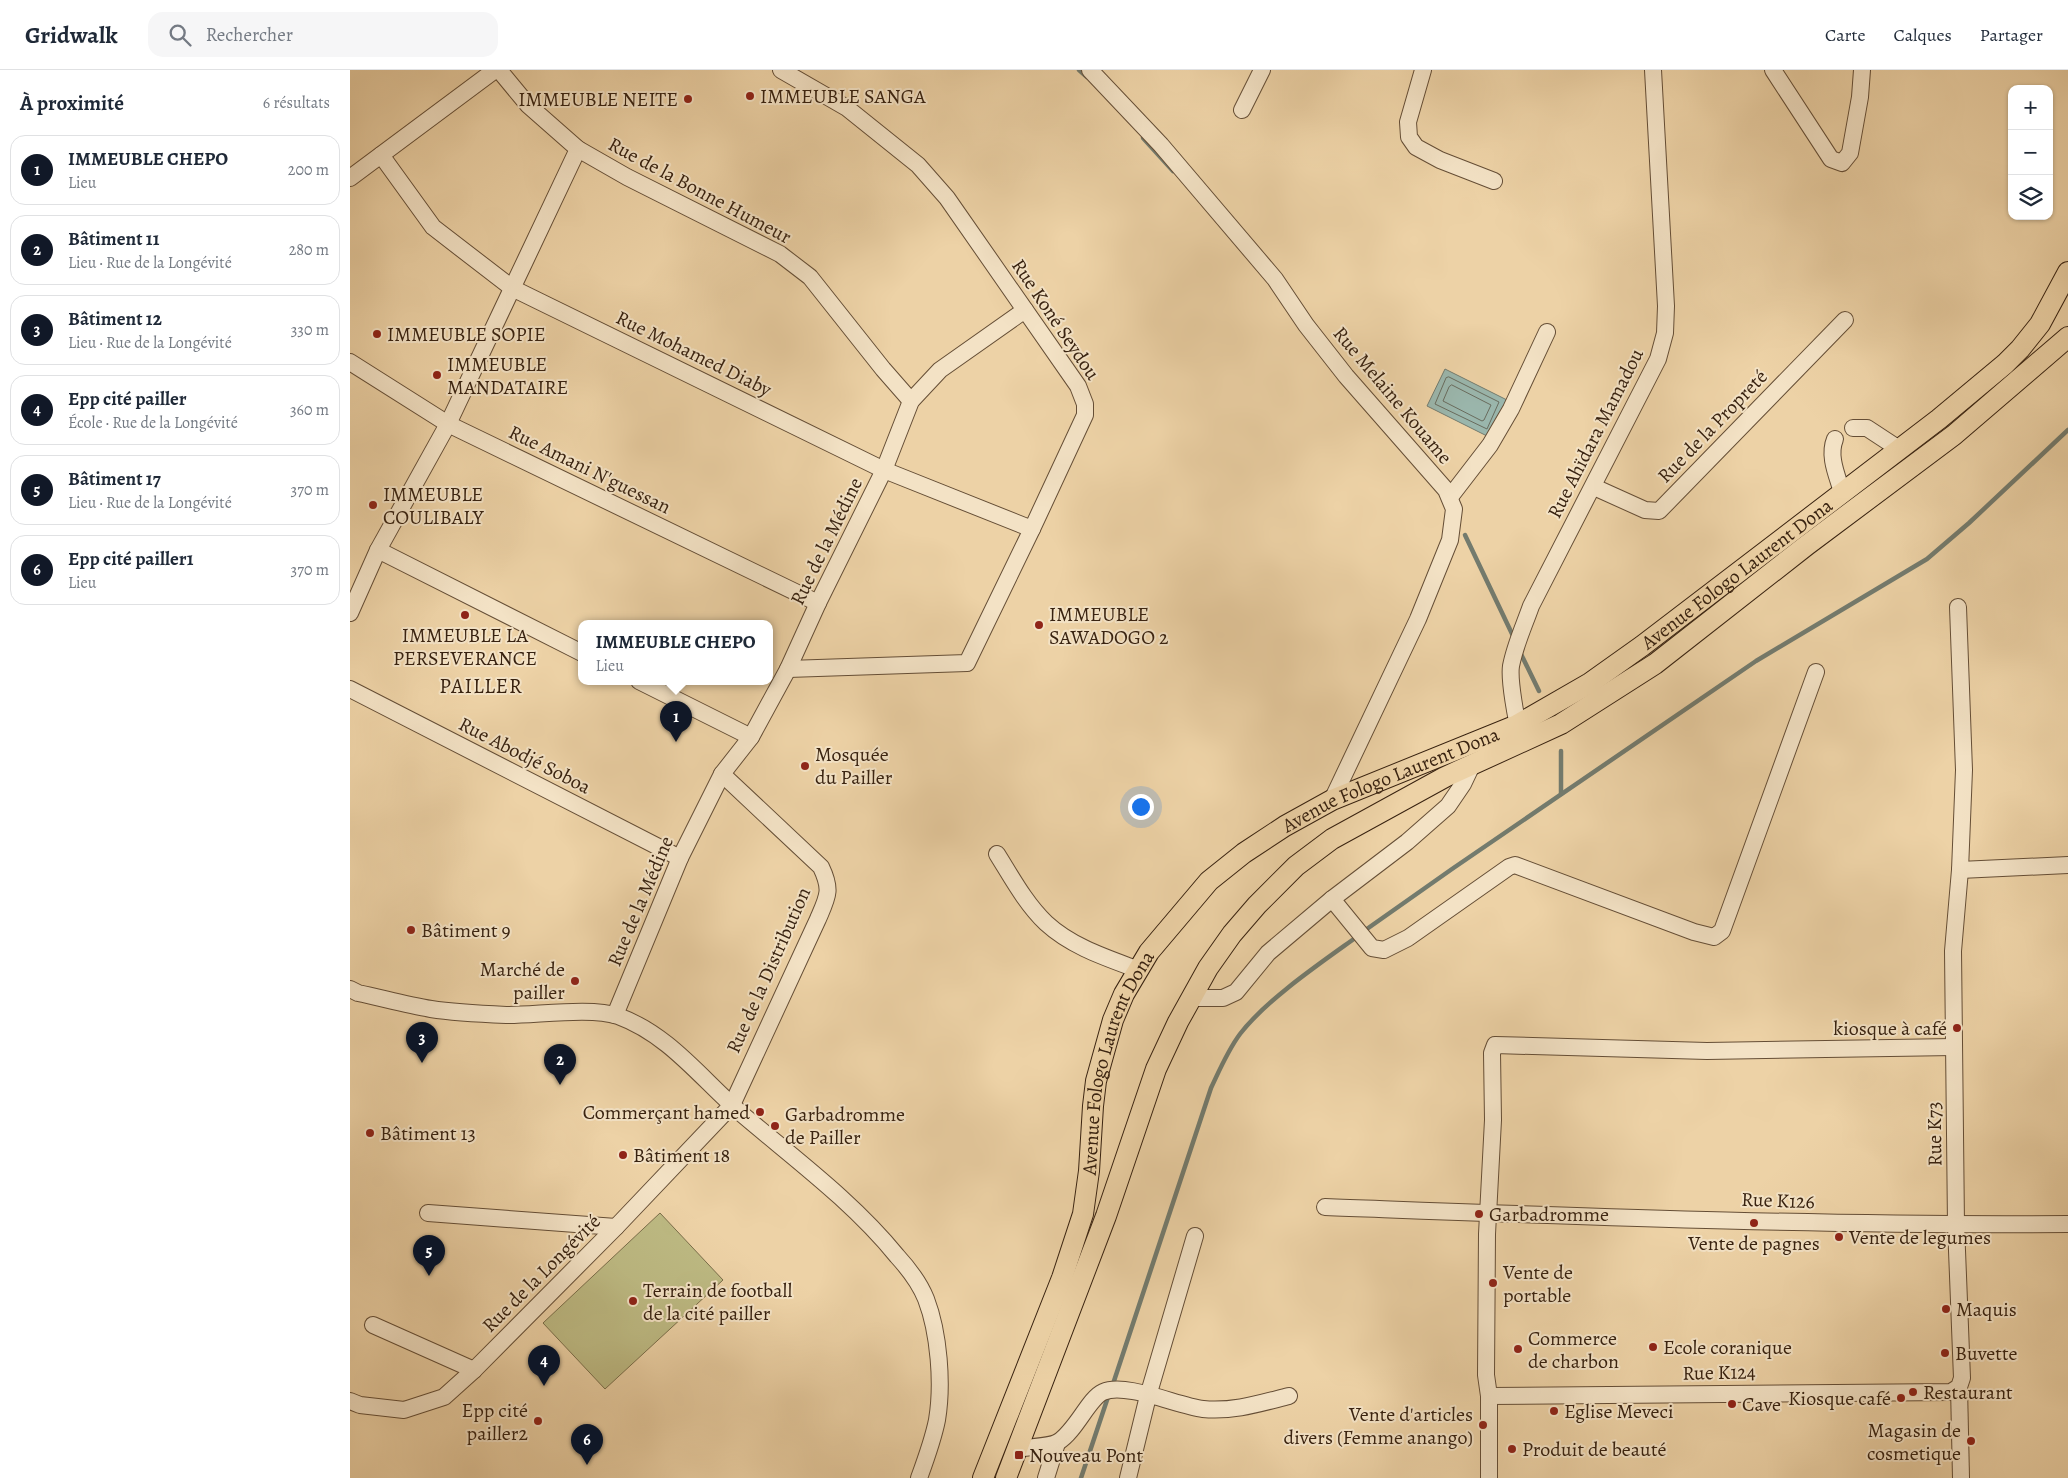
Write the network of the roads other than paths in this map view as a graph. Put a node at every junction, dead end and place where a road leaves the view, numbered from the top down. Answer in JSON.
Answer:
{"nodes":[{"id":1,"x":495,"y":70,"type":"edge"},
{"id":2,"x":499,"y":70,"type":"edge"},
{"id":3,"x":781,"y":70,"type":"edge"},
{"id":4,"x":1090,"y":70,"type":"edge"},
{"id":5,"x":1262,"y":70,"type":"edge"},
{"id":6,"x":1423,"y":70,"type":"edge"},
{"id":7,"x":1653,"y":70,"type":"edge"},
{"id":8,"x":1773,"y":70,"type":"edge"},
{"id":9,"x":1862,"y":70,"type":"edge"},
{"id":10,"x":1242,"y":110,"type":"dead end"},
{"id":11,"x":578,"y":149,"type":"junction"},
{"id":12,"x":381,"y":155,"type":"junction"},
{"id":13,"x":350,"y":178,"type":"edge"},
{"id":14,"x":1494,"y":181,"type":"dead end"},
{"id":15,"x":2066,"y":279,"type":"edge"},
{"id":16,"x":512,"y":288,"type":"junction"},
{"id":17,"x":1025,"y":310,"type":"junction"},
{"id":18,"x":1845,"y":320,"type":"dead end"},
{"id":19,"x":1547,"y":332,"type":"dead end"},
{"id":20,"x":2068,"y":337,"type":"edge"},
{"id":21,"x":350,"y":362,"type":"edge"},
{"id":22,"x":911,"y":402,"type":"junction"},
{"id":23,"x":448,"y":424,"type":"junction"},
{"id":24,"x":1853,"y":428,"type":"dead end"},
{"id":25,"x":1835,"y":439,"type":"dead end"},
{"id":26,"x":1899,"y":449,"type":"junction"},
{"id":27,"x":884,"y":470,"type":"junction"},
{"id":28,"x":1594,"y":487,"type":"junction"},
{"id":29,"x":1842,"y":492,"type":"junction"},
{"id":30,"x":1450,"y":497,"type":"junction"},
{"id":31,"x":1032,"y":529,"type":"junction"},
{"id":32,"x":378,"y":550,"type":"junction"},
{"id":33,"x":818,"y":604,"type":"junction"},
{"id":34,"x":351,"y":607,"type":"edge"},
{"id":35,"x":1958,"y":607,"type":"dead end"},
{"id":36,"x":578,"y":650,"type":"edge"},
{"id":37,"x":788,"y":669,"type":"junction"},
{"id":38,"x":1816,"y":672,"type":"dead end"},
{"id":39,"x":646,"y":685,"type":"edge"},
{"id":40,"x":350,"y":689,"type":"edge"},
{"id":41,"x":1520,"y":733,"type":"junction"},
{"id":42,"x":751,"y":737,"type":"junction"},
{"id":43,"x":1472,"y":765,"type":"junction"},
{"id":44,"x":722,"y":774,"type":"junction"},
{"id":45,"x":1332,"y":800,"type":"junction"},
{"id":46,"x":997,"y":854,"type":"dead end"},
{"id":47,"x":680,"y":858,"type":"junction"},
{"id":48,"x":2068,"y":866,"type":"edge"},
{"id":49,"x":1960,"y":870,"type":"junction"},
{"id":50,"x":1332,"y":899,"type":"junction"},
{"id":51,"x":1138,"y":970,"type":"junction"},
{"id":52,"x":350,"y":990,"type":"edge"},
{"id":53,"x":1192,"y":998,"type":"junction"},
{"id":54,"x":615,"y":1015,"type":"junction"},
{"id":55,"x":1954,"y":1047,"type":"junction"},
{"id":56,"x":732,"y":1105,"type":"junction"},
{"id":57,"x":1325,"y":1207,"type":"dead end"},
{"id":58,"x":428,"y":1213,"type":"dead end"},
{"id":59,"x":1488,"y":1213,"type":"junction"},
{"id":60,"x":2068,"y":1224,"type":"edge"},
{"id":61,"x":1956,"y":1225,"type":"junction"},
{"id":62,"x":616,"y":1227,"type":"junction"},
{"id":63,"x":1195,"y":1236,"type":"dead end"},
{"id":64,"x":373,"y":1325,"type":"dead end"},
{"id":65,"x":474,"y":1370,"type":"junction"},
{"id":66,"x":1955,"y":1389,"type":"junction"},
{"id":67,"x":1148,"y":1396,"type":"junction"},
{"id":68,"x":1289,"y":1396,"type":"dead end"},
{"id":69,"x":1489,"y":1396,"type":"junction"},
{"id":70,"x":350,"y":1401,"type":"edge"},
{"id":71,"x":1057,"y":1443,"type":"junction"},
{"id":72,"x":1017,"y":1449,"type":"junction"},
{"id":73,"x":919,"y":1478,"type":"edge"},
{"id":74,"x":983,"y":1478,"type":"edge"},
{"id":75,"x":1006,"y":1478,"type":"edge"},
{"id":76,"x":1046,"y":1478,"type":"edge"},
{"id":77,"x":1128,"y":1478,"type":"edge"},
{"id":78,"x":1489,"y":1478,"type":"edge"},
{"id":79,"x":1961,"y":1478,"type":"edge"}],
"edges":[{"from":1,"to":12,"type":"street"},
{"from":2,"to":11,"type":"street","name":"Rue de la Bonne Humeur"},
{"from":3,"to":17,"type":"street","name":"Rue Koné Seydou"},
{"from":4,"to":30,"type":"street","name":"Rue Melaine Kouame"},
{"from":5,"to":10,"type":"street"},
{"from":6,"to":14,"type":"street"},
{"from":7,"to":28,"type":"street","name":"Rue Ahïdara Mamadou"},
{"from":8,"to":9,"type":"street"},
{"from":11,"to":16,"type":"street"},
{"from":11,"to":22,"type":"street","name":"Rue de la Bonne Humeur"},
{"from":12,"to":13,"type":"street"},
{"from":12,"to":16,"type":"street","name":"Rue Mohamed Diaby"},
{"from":15,"to":26,"type":"main road","name":"Avenue Fologo Laurent Dona"},
{"from":16,"to":23,"type":"street"},
{"from":16,"to":27,"type":"street","name":"Rue Mohamed Diaby"},
{"from":17,"to":22,"type":"street","name":"Rue de la Médine"},
{"from":17,"to":31,"type":"street","name":"Rue Koné Seydou"},
{"from":18,"to":28,"type":"street","name":"Rue de la Propreté"},
{"from":19,"to":30,"type":"street"},
{"from":20,"to":41,"type":"main road","name":"Avenue Fologo Laurent Dona"},
{"from":21,"to":23,"type":"street","name":"Rue Amani N'guessan"},
{"from":22,"to":27,"type":"street","name":"Rue de la Médine"},
{"from":23,"to":32,"type":"street"},
{"from":23,"to":33,"type":"street","name":"Rue Amani N'guessan"},
{"from":24,"to":26,"type":"street"},
{"from":25,"to":29,"type":"street"},
{"from":26,"to":29,"type":"main road","name":"Avenue Fologo Laurent Dona"},
{"from":27,"to":31,"type":"street","name":"Rue Mohamed Diaby"},
{"from":27,"to":33,"type":"street","name":"Rue de la Médine"},
{"from":28,"to":41,"type":"street","name":"Rue Ahïdara Mamadou"},
{"from":29,"to":41,"type":"main road","name":"Avenue Fologo Laurent Dona"},
{"from":30,"to":45,"type":"street"},
{"from":31,"to":37,"type":"street","name":"Rue Koné Seydou"},
{"from":32,"to":34,"type":"street"},
{"from":32,"to":36,"type":"street"},
{"from":33,"to":37,"type":"street","name":"Rue de la Médine"},
{"from":35,"to":49,"type":"street","name":"Rue K73"},
{"from":37,"to":42,"type":"street","name":"Rue de la Médine"},
{"from":38,"to":50,"type":"street"},
{"from":39,"to":42,"type":"street"},
{"from":40,"to":47,"type":"street","name":"Rue Abodjé Soboa"},
{"from":41,"to":43,"type":"main road","name":"Avenue Fologo Laurent Dona"},
{"from":41,"to":45,"type":"main road","name":"Avenue Fologo Laurent Dona"},
{"from":42,"to":44,"type":"street","name":"Rue de la Médine"},
{"from":43,"to":50,"type":"street"},
{"from":43,"to":53,"type":"main road","name":"Avenue Fologo Laurent Dona"},
{"from":44,"to":47,"type":"street","name":"Rue de la Médine"},
{"from":44,"to":56,"type":"street","name":"Rue de la Distribution"},
{"from":45,"to":51,"type":"main road","name":"Avenue Fologo Laurent Dona"},
{"from":46,"to":51,"type":"street"},
{"from":47,"to":54,"type":"street","name":"Rue de la Médine"},
{"from":48,"to":49,"type":"street"},
{"from":49,"to":55,"type":"street","name":"Rue K73"},
{"from":50,"to":53,"type":"street"},
{"from":51,"to":74,"type":"main road","name":"Avenue Fologo Laurent Dona"},
{"from":52,"to":54,"type":"street"},
{"from":53,"to":72,"type":"main road","name":"Avenue Fologo Laurent Dona"},
{"from":54,"to":56,"type":"street"},
{"from":55,"to":59,"type":"street"},
{"from":55,"to":61,"type":"street","name":"Rue K73"},
{"from":56,"to":62,"type":"street","name":"Rue de la Longévité"},
{"from":56,"to":73,"type":"street"},
{"from":57,"to":59,"type":"street","name":"Rue K126"},
{"from":58,"to":62,"type":"street"},
{"from":59,"to":61,"type":"street","name":"Rue K126"},
{"from":59,"to":69,"type":"street"},
{"from":60,"to":61,"type":"street","name":"Rue K126"},
{"from":61,"to":66,"type":"street","name":"Rue K73"},
{"from":62,"to":65,"type":"street","name":"Rue de la Longévité"},
{"from":63,"to":67,"type":"street"},
{"from":64,"to":65,"type":"street"},
{"from":65,"to":70,"type":"street","name":"Rue de la Longévité"},
{"from":66,"to":69,"type":"street","name":"Rue K124"},
{"from":66,"to":79,"type":"street","name":"Rue K73"},
{"from":67,"to":68,"type":"street"},
{"from":67,"to":71,"type":"street"},
{"from":67,"to":77,"type":"street"},
{"from":69,"to":78,"type":"street"},
{"from":71,"to":72,"type":"street"},
{"from":71,"to":76,"type":"street"},
{"from":72,"to":75,"type":"main road","name":"Avenue Fologo Laurent Dona"}]}
